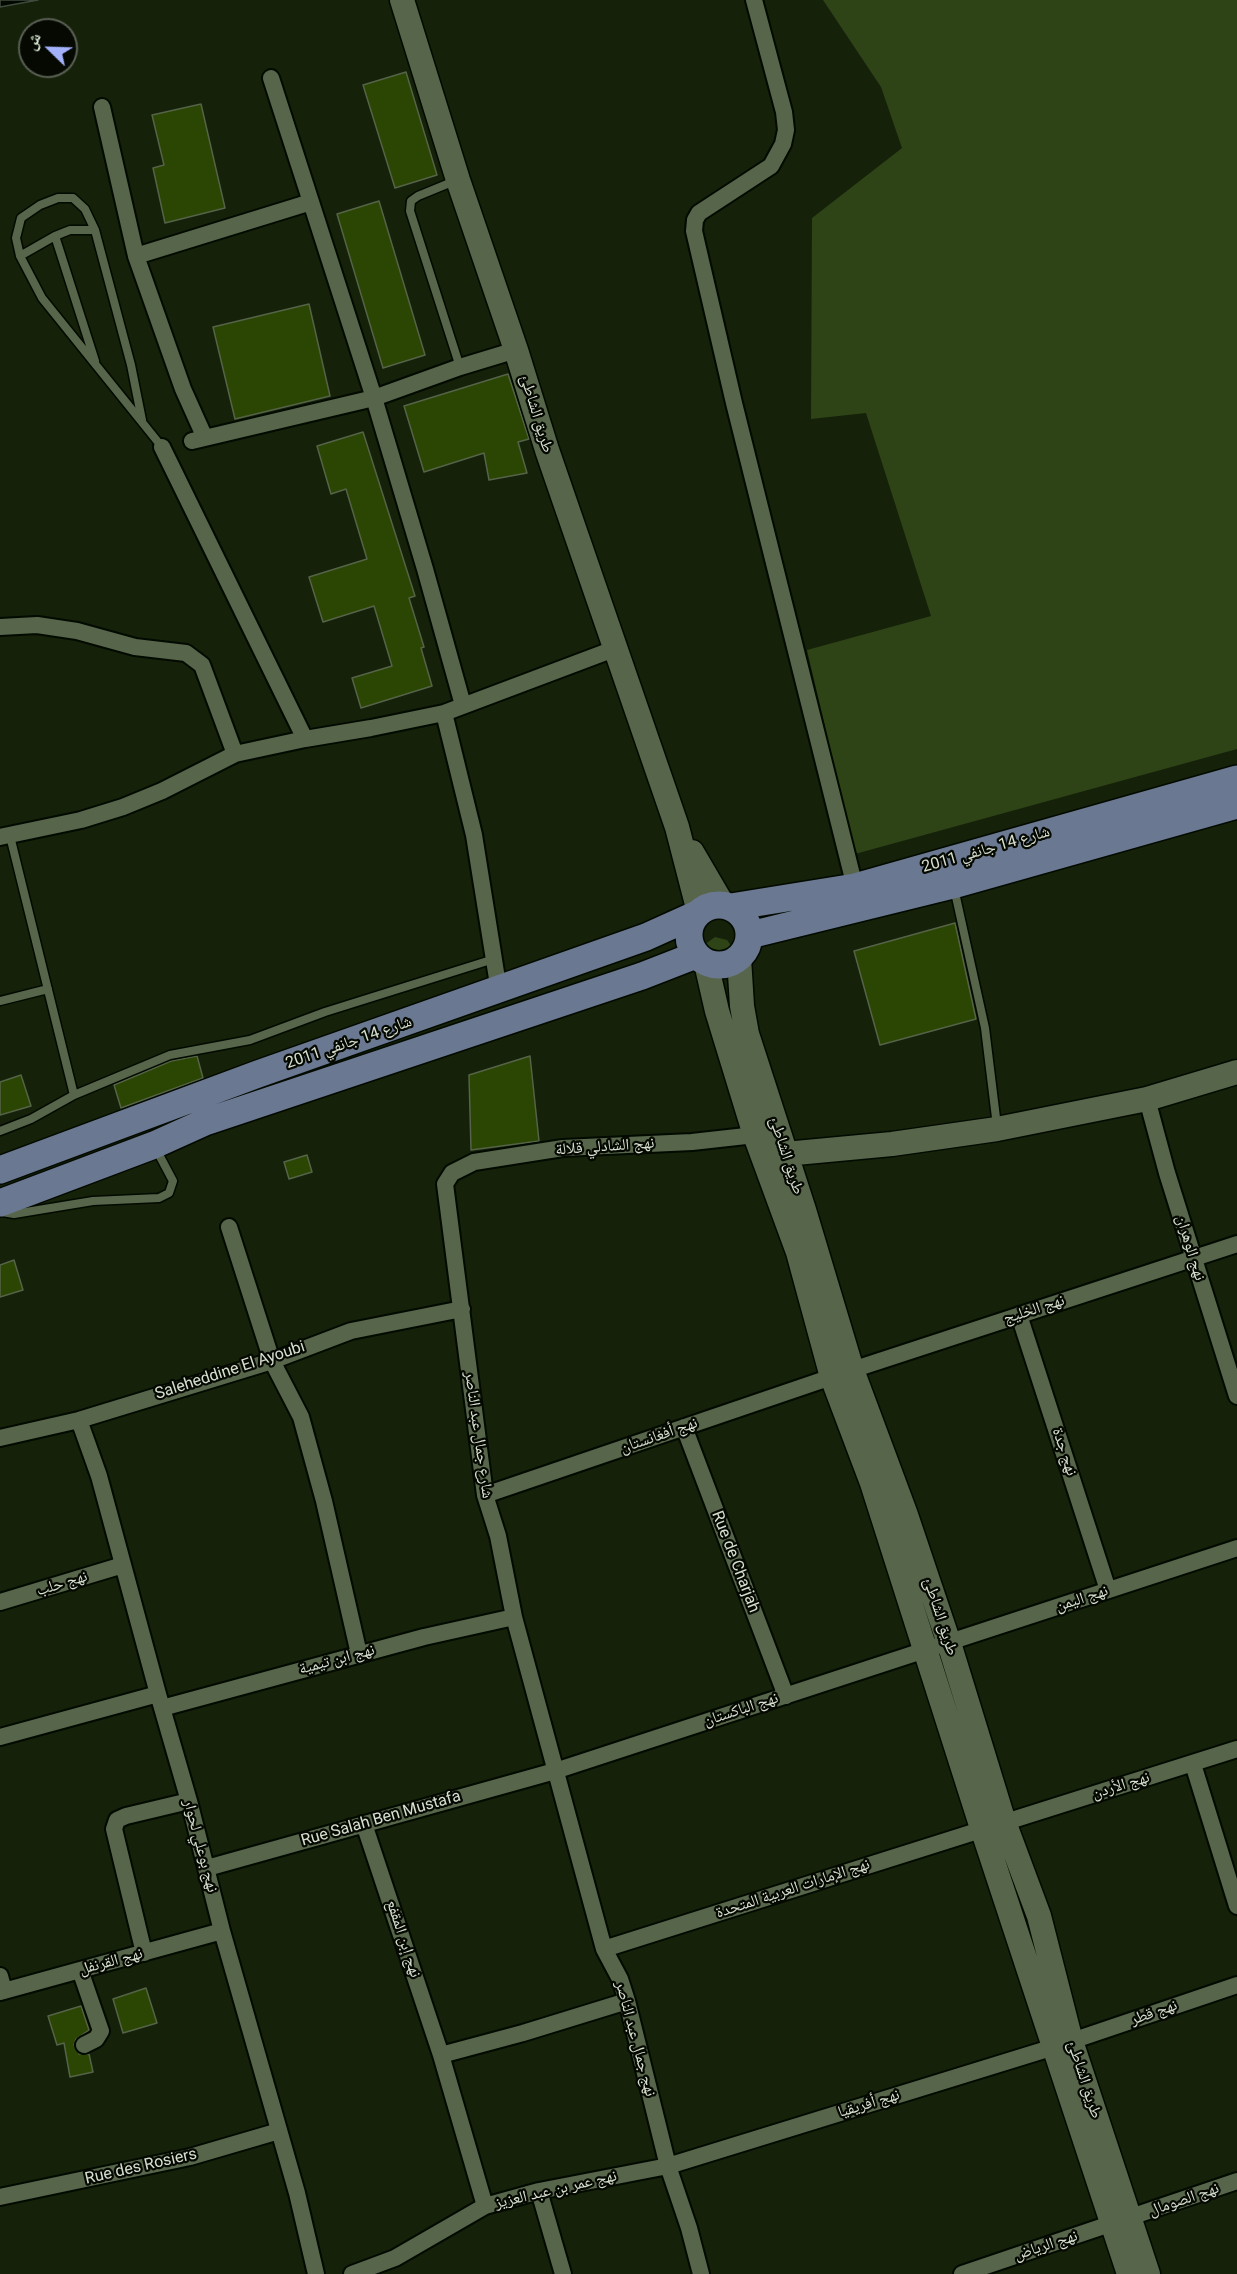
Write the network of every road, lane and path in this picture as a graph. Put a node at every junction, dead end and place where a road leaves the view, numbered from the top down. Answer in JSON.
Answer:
{"nodes":[{"id":1,"x":402,"y":0,"type":"edge"},
{"id":2,"x":754,"y":0,"type":"edge"},
{"id":3,"x":271,"y":78,"type":"dead end"},
{"id":4,"x":102,"y":107,"type":"dead end"},
{"id":5,"x":458,"y":180,"type":"junction"},
{"id":6,"x":311,"y":202,"type":"junction"},
{"id":7,"x":95,"y":230,"type":"junction"},
{"id":8,"x":56,"y":236,"type":"junction"},
{"id":9,"x":20,"y":256,"type":"junction"},
{"id":10,"x":136,"y":256,"type":"junction"},
{"id":11,"x":516,"y":350,"type":"junction"},
{"id":12,"x":460,"y":367,"type":"junction"},
{"id":13,"x":97,"y":368,"type":"junction"},
{"id":14,"x":374,"y":398,"type":"junction"},
{"id":15,"x":142,"y":423,"type":"junction"},
{"id":16,"x":162,"y":447,"type":"joint"},
{"id":17,"x":0,"y":627,"type":"edge"},
{"id":18,"x":614,"y":649,"type":"junction"},
{"id":19,"x":463,"y":705,"type":"junction"},
{"id":20,"x":444,"y":713,"type":"junction"},
{"id":21,"x":305,"y":739,"type":"junction"},
{"id":22,"x":235,"y":754,"type":"junction"},
{"id":23,"x":1237,"y":780,"type":"edge"},
{"id":24,"x":1237,"y":805,"type":"edge"},
{"id":25,"x":5,"y":837,"type":"edge"},
{"id":26,"x":953,"y":885,"type":"junction"},
{"id":27,"x":855,"y":887,"type":"junction"},
{"id":28,"x":713,"y":910,"type":"junction"},
{"id":29,"x":744,"y":947,"type":"junction"},
{"id":30,"x":494,"y":959,"type":"junction"},
{"id":31,"x":701,"y":959,"type":"junction"},
{"id":32,"x":48,"y":989,"type":"junction"},
{"id":33,"x":499,"y":991,"type":"junction"},
{"id":34,"x":0,"y":1001,"type":"edge"},
{"id":35,"x":1237,"y":1072,"type":"edge"},
{"id":36,"x":74,"y":1095,"type":"junction"},
{"id":37,"x":1147,"y":1099,"type":"junction"},
{"id":38,"x":997,"y":1129,"type":"junction"},
{"id":39,"x":0,"y":1131,"type":"edge"},
{"id":40,"x":755,"y":1134,"type":"junction"},
{"id":41,"x":154,"y":1145,"type":"junction"},
{"id":42,"x":785,"y":1154,"type":"junction"},
{"id":43,"x":0,"y":1170,"type":"edge"},
{"id":44,"x":458,"y":1170,"type":"joint"},
{"id":45,"x":1,"y":1203,"type":"edge"},
{"id":46,"x":228,"y":1227,"type":"dead end"},
{"id":47,"x":1237,"y":1244,"type":"edge"},
{"id":48,"x":1193,"y":1257,"type":"junction"},
{"id":49,"x":462,"y":1309,"type":"junction"},
{"id":50,"x":1019,"y":1315,"type":"junction"},
{"id":51,"x":272,"y":1361,"type":"junction"},
{"id":52,"x":842,"y":1374,"type":"junction"},
{"id":53,"x":1237,"y":1396,"type":"edge"},
{"id":54,"x":79,"y":1419,"type":"junction"},
{"id":55,"x":684,"y":1427,"type":"junction"},
{"id":56,"x":0,"y":1438,"type":"edge"},
{"id":57,"x":485,"y":1495,"type":"junction"},
{"id":58,"x":1237,"y":1548,"type":"edge"},
{"id":59,"x":123,"y":1565,"type":"junction"},
{"id":60,"x":1108,"y":1590,"type":"junction"},
{"id":61,"x":0,"y":1602,"type":"edge"},
{"id":62,"x":514,"y":1617,"type":"junction"},
{"id":63,"x":937,"y":1647,"type":"junction"},
{"id":64,"x":359,"y":1654,"type":"junction"},
{"id":65,"x":786,"y":1696,"type":"junction"},
{"id":66,"x":160,"y":1701,"type":"junction"},
{"id":67,"x":0,"y":1737,"type":"edge"},
{"id":68,"x":1237,"y":1749,"type":"edge"},
{"id":69,"x":1193,"y":1764,"type":"junction"},
{"id":70,"x":555,"y":1771,"type":"junction"},
{"id":71,"x":189,"y":1801,"type":"junction"},
{"id":72,"x":364,"y":1824,"type":"junction"},
{"id":73,"x":993,"y":1825,"type":"junction"},
{"id":74,"x":207,"y":1868,"type":"junction"},
{"id":75,"x":1237,"y":1906,"type":"edge"},
{"id":76,"x":222,"y":1931,"type":"junction"},
{"id":77,"x":604,"y":1949,"type":"junction"},
{"id":78,"x":144,"y":1953,"type":"junction"},
{"id":79,"x":80,"y":1970,"type":"junction"},
{"id":80,"x":1237,"y":1985,"type":"edge"},
{"id":81,"x":1,"y":1986,"type":"edge"},
{"id":82,"x":627,"y":2001,"type":"junction"},
{"id":83,"x":1062,"y":2044,"type":"junction"},
{"id":84,"x":84,"y":2045,"type":"dead end"},
{"id":85,"x":441,"y":2055,"type":"junction"},
{"id":86,"x":279,"y":2131,"type":"junction"},
{"id":87,"x":668,"y":2166,"type":"junction"},
{"id":88,"x":1237,"y":2181,"type":"edge"},
{"id":89,"x":539,"y":2191,"type":"junction"},
{"id":90,"x":0,"y":2197,"type":"edge"},
{"id":91,"x":485,"y":2206,"type":"junction"},
{"id":92,"x":1122,"y":2221,"type":"junction"},
{"id":93,"x":316,"y":2274,"type":"edge"},
{"id":94,"x":352,"y":2274,"type":"edge"},
{"id":95,"x":563,"y":2274,"type":"edge"},
{"id":96,"x":701,"y":2274,"type":"edge"},
{"id":97,"x":962,"y":2274,"type":"edge"},
{"id":98,"x":1129,"y":2274,"type":"edge"},
{"id":99,"x":1148,"y":2274,"type":"edge"}],
"edges":[{"from":1,"to":5,"type":"street","name":"طريق الشاطئ"},
{"from":2,"to":27,"type":"street"},
{"from":3,"to":6,"type":"street"},
{"from":4,"to":10,"type":"street"},
{"from":5,"to":11,"type":"street","name":"طريق الشاطئ"},
{"from":5,"to":12,"type":"lane"},
{"from":6,"to":10,"type":"street"},
{"from":6,"to":14,"type":"street"},
{"from":7,"to":8,"type":"lane"},
{"from":7,"to":9,"type":"lane"},
{"from":7,"to":15,"type":"lane"},
{"from":8,"to":9,"type":"lane"},
{"from":8,"to":13,"type":"lane"},
{"from":9,"to":13,"type":"lane"},
{"from":10,"to":14,"type":"street"},
{"from":11,"to":12,"type":"street"},
{"from":11,"to":18,"type":"street","name":"طريق الشاطئ"},
{"from":12,"to":14,"type":"street"},
{"from":13,"to":15,"type":"lane"},
{"from":14,"to":19,"type":"street"},
{"from":15,"to":16,"type":"lane"},
{"from":16,"to":21,"type":"street"},
{"from":17,"to":22,"type":"street"},
{"from":18,"to":19,"type":"street"},
{"from":18,"to":28,"type":"street","name":"طريق الشاطئ"},
{"from":19,"to":20,"type":"street"},
{"from":20,"to":21,"type":"street"},
{"from":20,"to":30,"type":"street"},
{"from":21,"to":22,"type":"street"},
{"from":22,"to":25,"type":"street"},
{"from":23,"to":27,"type":"main road","name":"شارع 14 جانفي 2011"},
{"from":24,"to":26,"type":"main road","name":"شارع 14 جانفي 2011"},
{"from":25,"to":32,"type":"lane"},
{"from":26,"to":29,"type":"main road","name":"شارع 14 جانفي 2011"},
{"from":26,"to":38,"type":"lane"},
{"from":27,"to":28,"type":"main road","name":"شارع 14 جانفي 2011"},
{"from":28,"to":29,"type":"main road"},
{"from":28,"to":31,"type":"main road"},
{"from":28,"to":33,"type":"main road","name":"شارع 14 جانفي 2011"},
{"from":29,"to":31,"type":"main road"},
{"from":29,"to":42,"type":"street","name":"طريق الشاطئ"},
{"from":30,"to":33,"type":"street"},
{"from":30,"to":36,"type":"lane"},
{"from":31,"to":40,"type":"street","name":"طريق الشاطئ"},
{"from":31,"to":41,"type":"main road","name":"شارع 14 جانفي 2011"},
{"from":32,"to":34,"type":"lane"},
{"from":32,"to":36,"type":"lane"},
{"from":33,"to":43,"type":"main road","name":"شارع 14 جانفي 2011"},
{"from":35,"to":37,"type":"street"},
{"from":36,"to":39,"type":"lane"},
{"from":37,"to":38,"type":"street"},
{"from":37,"to":48,"type":"street","name":"نهج الوهران"},
{"from":38,"to":42,"type":"street"},
{"from":40,"to":44,"type":"street","name":"نهج الشادلي قلالة"},
{"from":40,"to":52,"type":"street","name":"طريق الشاطئ"},
{"from":41,"to":45,"type":"main road","name":"شارع 14 جانفي 2011"},
{"from":41,"to":45,"type":"lane"},
{"from":42,"to":52,"type":"street","name":"طريق الشاطئ"},
{"from":44,"to":49,"type":"street","name":"شارع جمال عبد الناصر"},
{"from":46,"to":51,"type":"street"},
{"from":47,"to":48,"type":"street","name":"نهج الخليج"},
{"from":48,"to":50,"type":"street","name":"نهج الخليج"},
{"from":48,"to":53,"type":"street","name":"نهج الوهران"},
{"from":49,"to":51,"type":"street","name":"Saleheddine El Ayoubi"},
{"from":49,"to":57,"type":"street","name":"شارع جمال عبد الناصر"},
{"from":50,"to":52,"type":"street","name":"نهج الخليج"},
{"from":50,"to":60,"type":"street","name":"نهج جدة"},
{"from":51,"to":54,"type":"street","name":"Saleheddine El Ayoubi"},
{"from":51,"to":64,"type":"street"},
{"from":52,"to":55,"type":"street","name":"نهج أفغانستان"},
{"from":52,"to":63,"type":"street","name":"طريق الشاطئ"},
{"from":54,"to":56,"type":"street","name":"Saleheddine El Ayoubi"},
{"from":54,"to":59,"type":"street","name":"نهج بوعلي لحوار"},
{"from":55,"to":57,"type":"street","name":"نهج أفغانستان"},
{"from":55,"to":65,"type":"street","name":"Rue de Charjah"},
{"from":57,"to":62,"type":"street","name":"شارع جمال عبد الناصر"},
{"from":58,"to":60,"type":"street","name":"نهج اليمن"},
{"from":59,"to":61,"type":"street","name":"نهج حلب"},
{"from":59,"to":66,"type":"street","name":"نهج بوعلي لحوار"},
{"from":60,"to":63,"type":"street","name":"نهج اليمن"},
{"from":62,"to":64,"type":"street","name":"نهج ابن تيمية"},
{"from":62,"to":70,"type":"street","name":"شارع جمال عبد الناصر"},
{"from":63,"to":65,"type":"street","name":"نهج الباكستان"},
{"from":63,"to":73,"type":"street","name":"طريق الشاطئ"},
{"from":64,"to":66,"type":"street","name":"نهج ابن تيمية"},
{"from":65,"to":70,"type":"street","name":"نهج الباكستان"},
{"from":66,"to":67,"type":"street","name":"نهج ابن تيمية"},
{"from":66,"to":71,"type":"street","name":"نهج بوعلي لحوار"},
{"from":68,"to":69,"type":"street","name":"نهج الأردن"},
{"from":69,"to":73,"type":"street","name":"نهج الأردن"},
{"from":69,"to":75,"type":"street"},
{"from":70,"to":72,"type":"street","name":"Rue Salah Ben Mustafa"},
{"from":70,"to":77,"type":"street","name":"نهج جمال عبد الناصر"},
{"from":71,"to":74,"type":"street","name":"نهج بوعلي لحوار"},
{"from":71,"to":78,"type":"street"},
{"from":72,"to":74,"type":"street","name":"Rue Salah Ben Mustafa"},
{"from":72,"to":85,"type":"street","name":"نهج إبن المقفع"},
{"from":73,"to":77,"type":"street","name":"نهج الإمارات العربية المتحدة"},
{"from":73,"to":83,"type":"street","name":"طريق الشاطئ"},
{"from":74,"to":76,"type":"street","name":"نهج بوعلي لحوار"},
{"from":76,"to":78,"type":"street","name":"نهج القرنفل"},
{"from":76,"to":86,"type":"street","name":"نهج بوعلي لحوار"},
{"from":77,"to":82,"type":"street","name":"نهج جمال عبد الناصر"},
{"from":78,"to":79,"type":"street","name":"نهج القرنفل"},
{"from":79,"to":81,"type":"street","name":"نهج القرنفل"},
{"from":79,"to":84,"type":"street"},
{"from":80,"to":83,"type":"street","name":"نهج قطر"},
{"from":82,"to":85,"type":"street"},
{"from":82,"to":87,"type":"street","name":"نهج جمال عبد الناصر"},
{"from":83,"to":87,"type":"street","name":"نهج أفريقيا"},
{"from":83,"to":92,"type":"street","name":"طريق الشاطئ"},
{"from":85,"to":91,"type":"street","name":"نهج إبن المقفع"},
{"from":86,"to":90,"type":"street","name":"Rue des Rosiers"},
{"from":86,"to":93,"type":"street","name":"نهج بوعلي لحوار"},
{"from":87,"to":89,"type":"street","name":"نهج عمر بن عبد العزيز"},
{"from":87,"to":96,"type":"street","name":"نهج جمال عبد الناصر"},
{"from":88,"to":92,"type":"street","name":"نهج الصومال"},
{"from":89,"to":91,"type":"street","name":"نهج عمر بن عبد العزيز"},
{"from":89,"to":95,"type":"street"},
{"from":91,"to":94,"type":"street","name":"نهج عمر بن عبد العزيز"},
{"from":92,"to":97,"type":"street","name":"نهج الرياض"},
{"from":92,"to":98,"type":"street","name":"طريق الشاطئ"},
{"from":92,"to":99,"type":"street","name":"طريق الشاطئ"}]}
